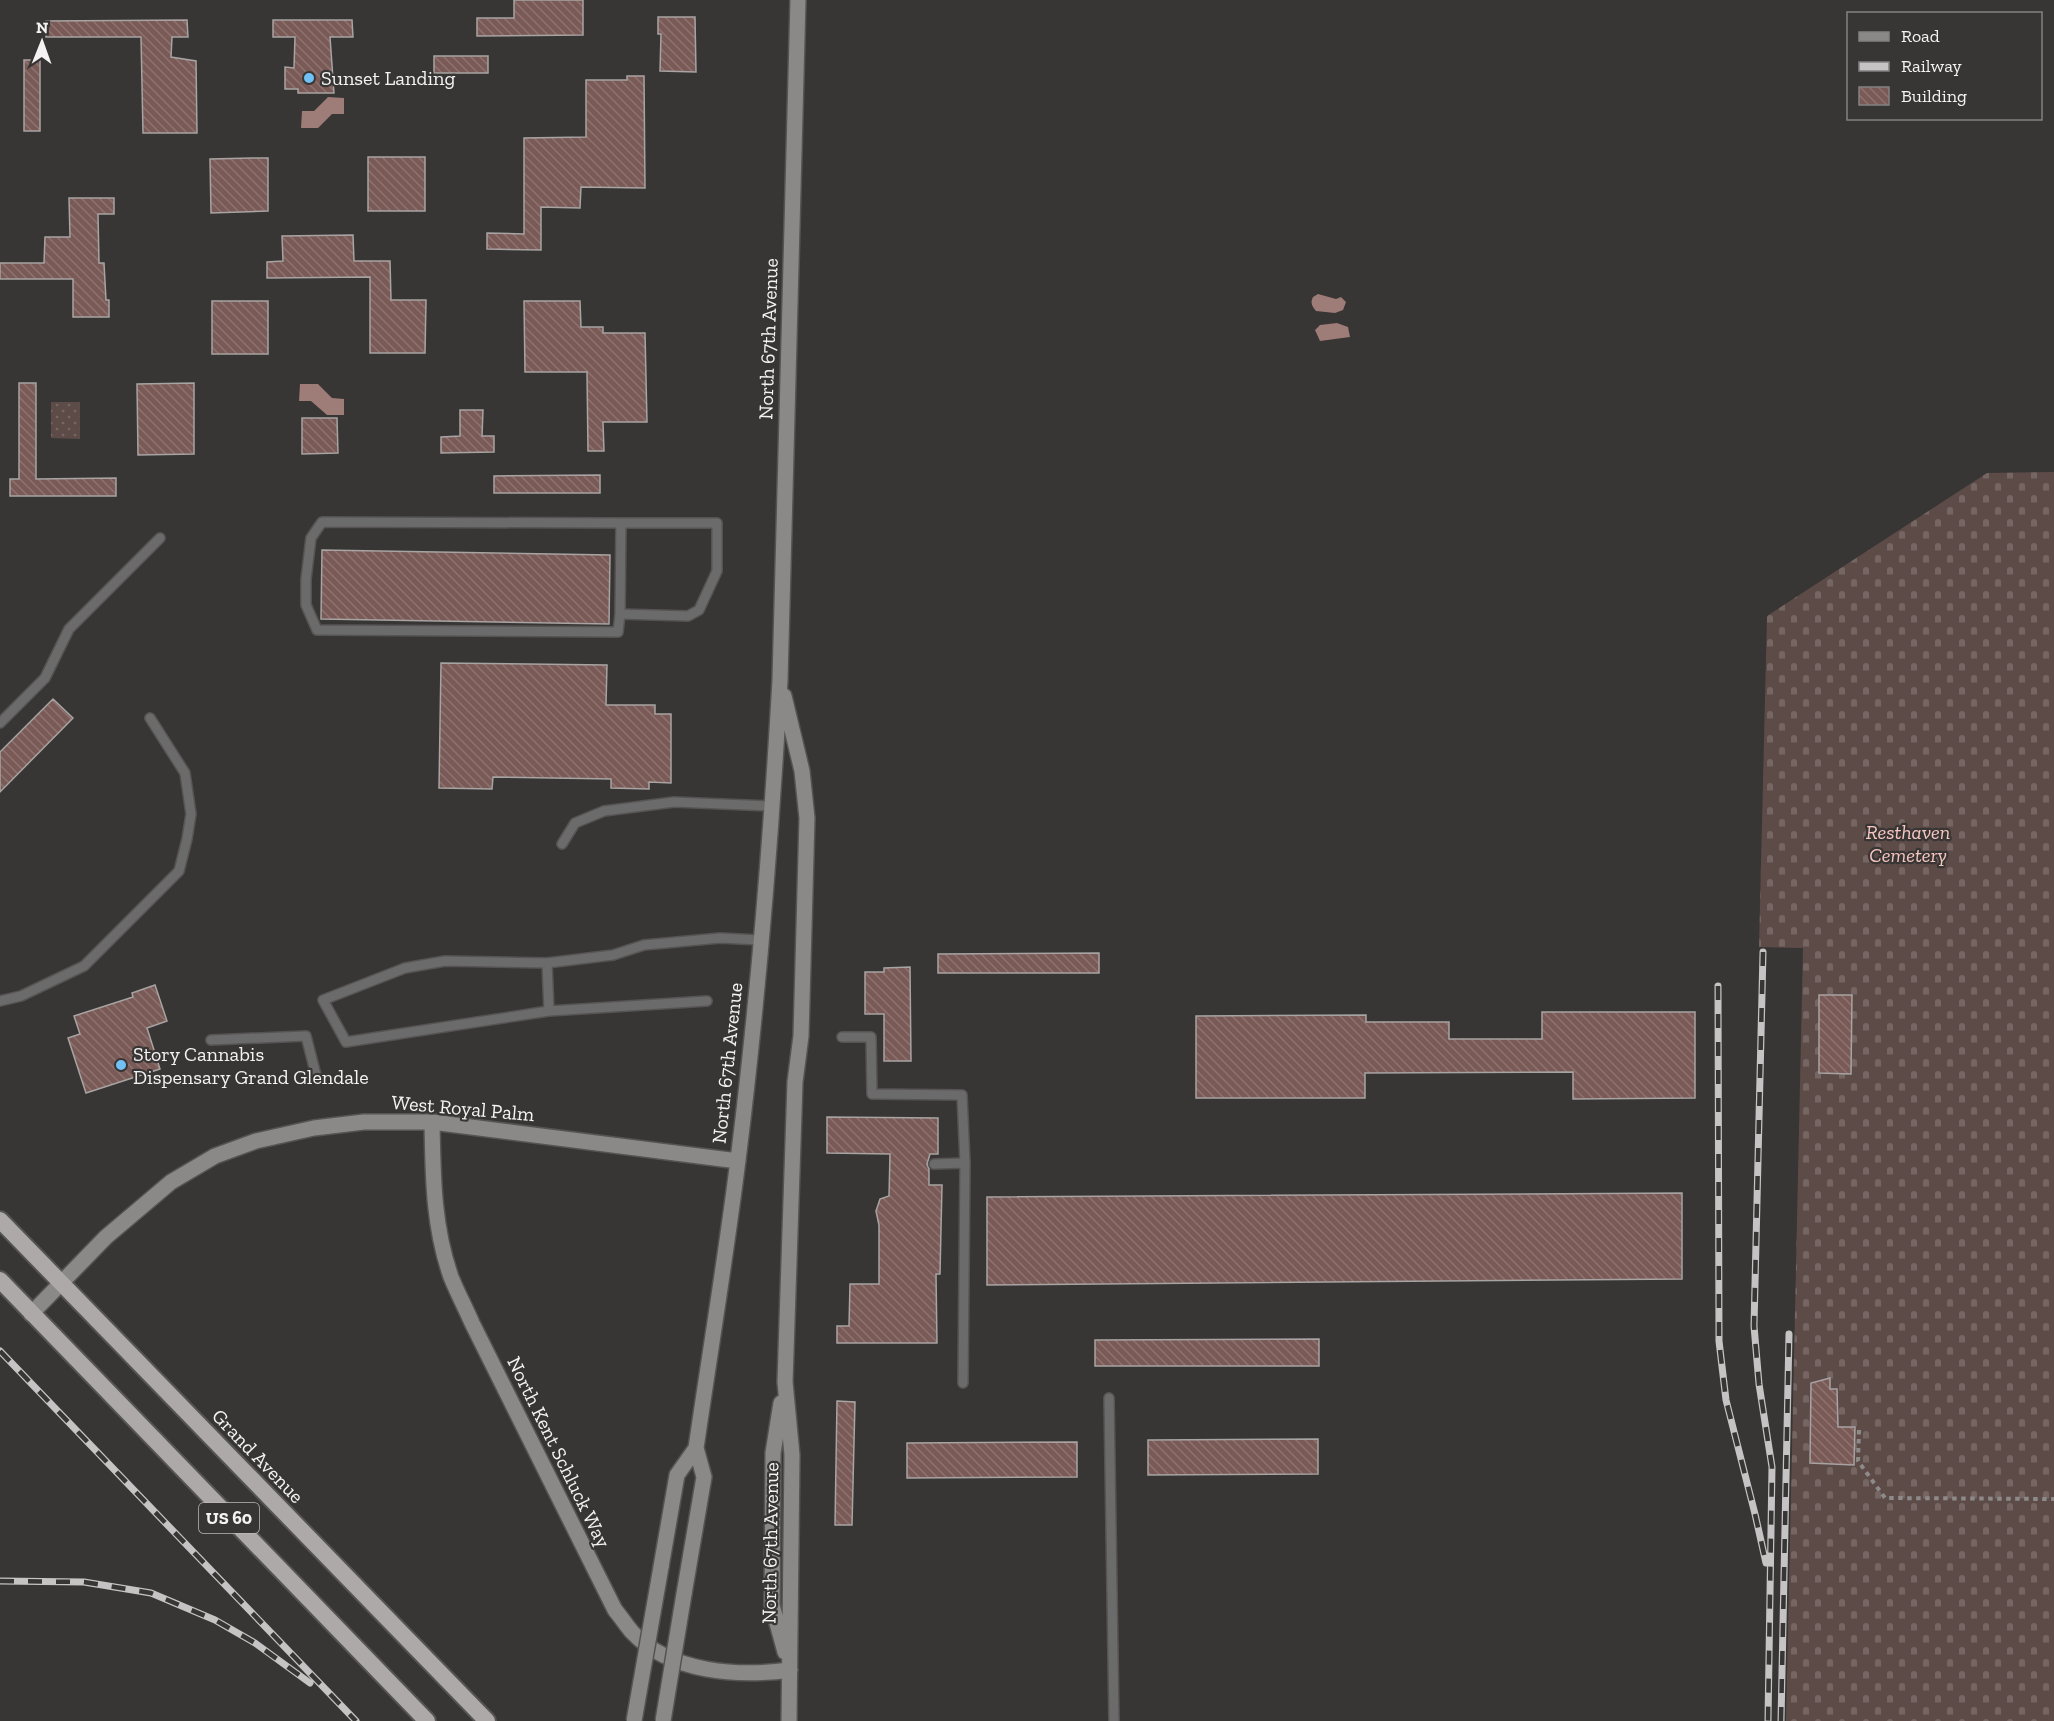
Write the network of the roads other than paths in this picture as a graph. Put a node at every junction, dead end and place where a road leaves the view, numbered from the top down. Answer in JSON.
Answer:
{"nodes":[{"id":1,"x":798,"y":0,"type":"edge"},
{"id":2,"x":621,"y":523,"type":"junction"},
{"id":3,"x":160,"y":538,"type":"dead end"},
{"id":4,"x":620,"y":614,"type":"junction"},
{"id":5,"x":780,"y":680,"type":"junction"},
{"id":6,"x":150,"y":718,"type":"dead end"},
{"id":7,"x":0,"y":723,"type":"edge"},
{"id":8,"x":772,"y":806,"type":"junction"},
{"id":9,"x":562,"y":844,"type":"dead end"},
{"id":10,"x":760,"y":940,"type":"junction"},
{"id":11,"x":547,"y":963,"type":"junction"},
{"id":12,"x":0,"y":1001,"type":"edge"},
{"id":13,"x":707,"y":1001,"type":"dead end"},
{"id":14,"x":549,"y":1011,"type":"junction"},
{"id":15,"x":842,"y":1037,"type":"dead end"},
{"id":16,"x":211,"y":1040,"type":"dead end"},
{"id":17,"x":316,"y":1075,"type":"dead end"},
{"id":18,"x":432,"y":1122,"type":"junction"},
{"id":19,"x":738,"y":1161,"type":"junction"},
{"id":20,"x":934,"y":1164,"type":"dead end"},
{"id":21,"x":965,"y":1164,"type":"junction"},
{"id":22,"x":0,"y":1220,"type":"edge"},
{"id":23,"x":0,"y":1280,"type":"edge"},
{"id":24,"x":62,"y":1284,"type":"junction"},
{"id":25,"x":31,"y":1314,"type":"junction"},
{"id":26,"x":963,"y":1383,"type":"dead end"},
{"id":27,"x":1109,"y":1398,"type":"dead end"},
{"id":28,"x":696,"y":1448,"type":"junction"},
{"id":29,"x":790,"y":1670,"type":"junction"},
{"id":30,"x":427,"y":1721,"type":"edge"},
{"id":31,"x":487,"y":1721,"type":"edge"},
{"id":32,"x":634,"y":1721,"type":"edge"},
{"id":33,"x":663,"y":1721,"type":"edge"},
{"id":34,"x":789,"y":1721,"type":"edge"},
{"id":35,"x":1114,"y":1721,"type":"edge"}],
"edges":[{"from":1,"to":5,"type":"main road","name":"North 67th Avenue"},
{"from":2,"to":4,"type":"lane"},
{"from":2,"to":4,"type":"lane"},
{"from":2,"to":4,"type":"lane"},
{"from":3,"to":7,"type":"lane"},
{"from":5,"to":8,"type":"main road","name":"North 67th Avenue"},
{"from":5,"to":29,"type":"main road","name":"North 67th Avenue"},
{"from":6,"to":12,"type":"lane"},
{"from":8,"to":9,"type":"lane"},
{"from":8,"to":10,"type":"main road","name":"North 67th Avenue"},
{"from":10,"to":11,"type":"lane"},
{"from":10,"to":19,"type":"main road","name":"North 67th Avenue"},
{"from":11,"to":14,"type":"lane"},
{"from":11,"to":14,"type":"lane"},
{"from":13,"to":14,"type":"lane"},
{"from":15,"to":21,"type":"lane"},
{"from":16,"to":17,"type":"lane"},
{"from":18,"to":19,"type":"main road","name":"West Royal Palm"},
{"from":18,"to":24,"type":"main road","name":"West Royal Palm"},
{"from":18,"to":29,"type":"main road","name":"North Kent Schluck Way"},
{"from":19,"to":28,"type":"main road","name":"North 67th Avenue"},
{"from":20,"to":21,"type":"lane"},
{"from":21,"to":26,"type":"lane"},
{"from":22,"to":24,"type":"highway","name":"Grand Avenue","number":"US 60"},
{"from":23,"to":25,"type":"highway","number":"US 60"},
{"from":24,"to":25,"type":"main road","name":"West Royal Palm"},
{"from":24,"to":31,"type":"highway","name":"Grand Avenue","number":"US 60"},
{"from":25,"to":30,"type":"highway","number":"US 60"},
{"from":27,"to":35,"type":"lane"},
{"from":28,"to":32,"type":"main road","name":"North 67th Avenue","bridge":true},
{"from":28,"to":33,"type":"main road","name":"North 67th Avenue","bridge":true},
{"from":29,"to":34,"type":"main road","name":"North 67th Avenue"}]}
